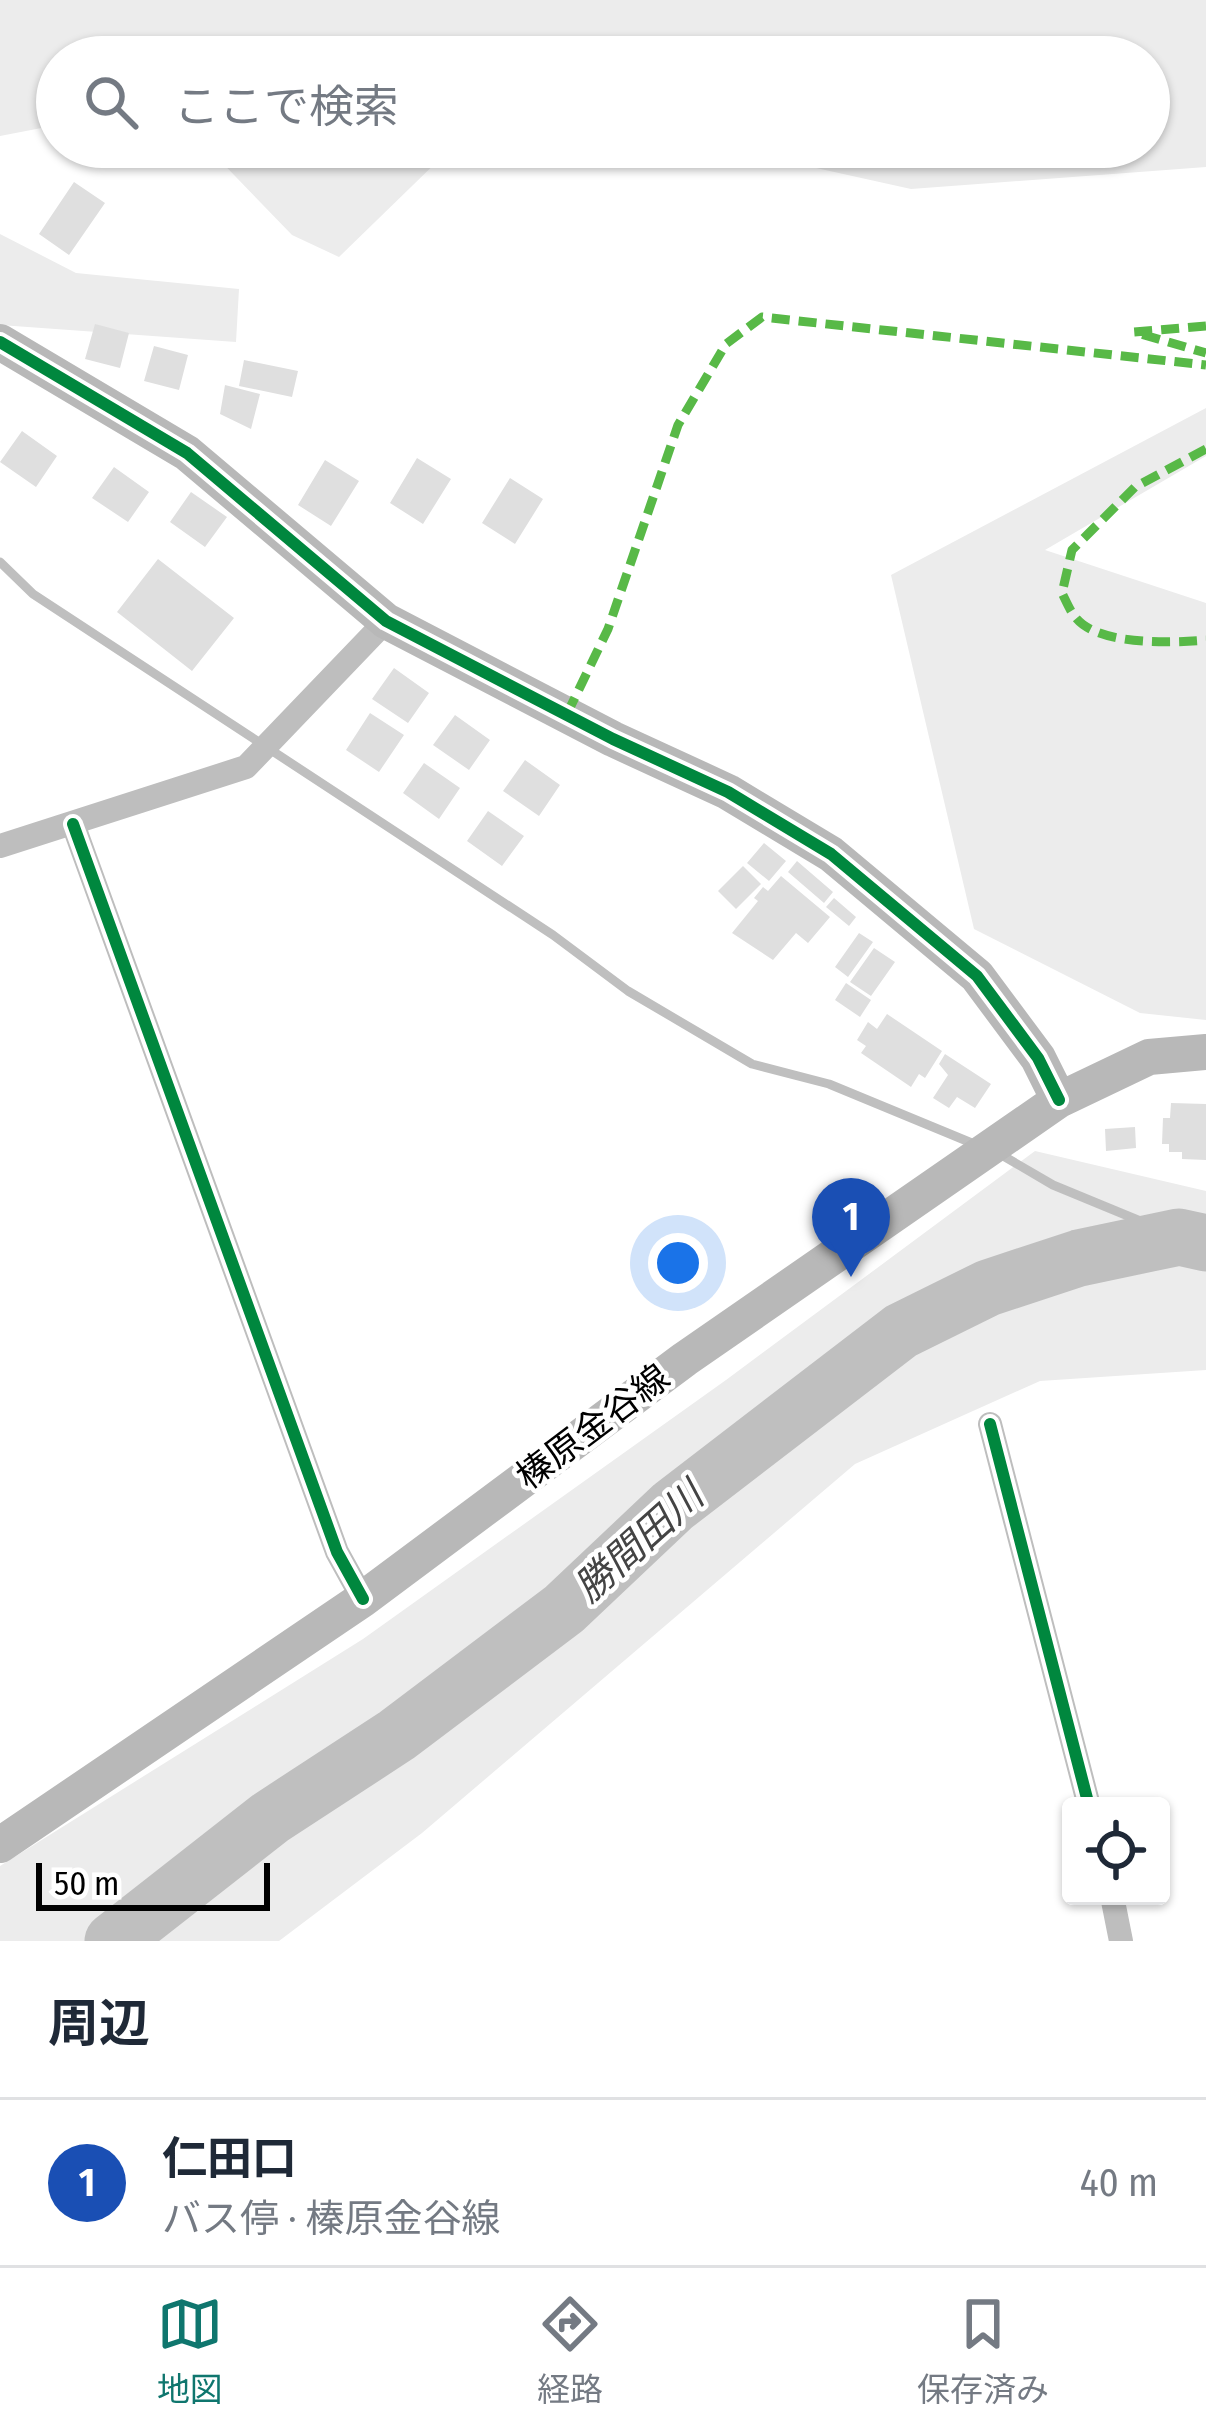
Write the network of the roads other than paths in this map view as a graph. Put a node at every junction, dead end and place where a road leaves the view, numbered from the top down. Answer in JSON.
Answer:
{"nodes":[{"id":1,"x":0,"y":342,"type":"edge"},
{"id":2,"x":386,"y":620,"type":"junction"},
{"id":3,"x":73,"y":824,"type":"junction"},
{"id":4,"x":0,"y":846,"type":"edge"},
{"id":5,"x":1206,"y":1052,"type":"edge"},
{"id":6,"x":1059,"y":1100,"type":"junction"},
{"id":7,"x":990,"y":1424,"type":"dead end"},
{"id":8,"x":363,"y":1599,"type":"junction"},
{"id":9,"x":1087,"y":1797,"type":"edge"},
{"id":10,"x":0,"y":1845,"type":"edge"},
{"id":11,"x":1114,"y":1905,"type":"edge"},
{"id":12,"x":1121,"y":1941,"type":"edge"}],
"edges":[{"from":1,"to":2,"type":"main road"},
{"from":2,"to":3,"type":"street"},
{"from":2,"to":6,"type":"main road"},
{"from":3,"to":4,"type":"street"},
{"from":3,"to":8,"type":"street"},
{"from":5,"to":6,"type":"main road","name":"榛原金谷線"},
{"from":6,"to":8,"type":"main road","name":"榛原金谷線"},
{"from":7,"to":9,"type":"street"},
{"from":8,"to":10,"type":"main road","name":"榛原金谷線"},
{"from":11,"to":12,"type":"street"}]}
